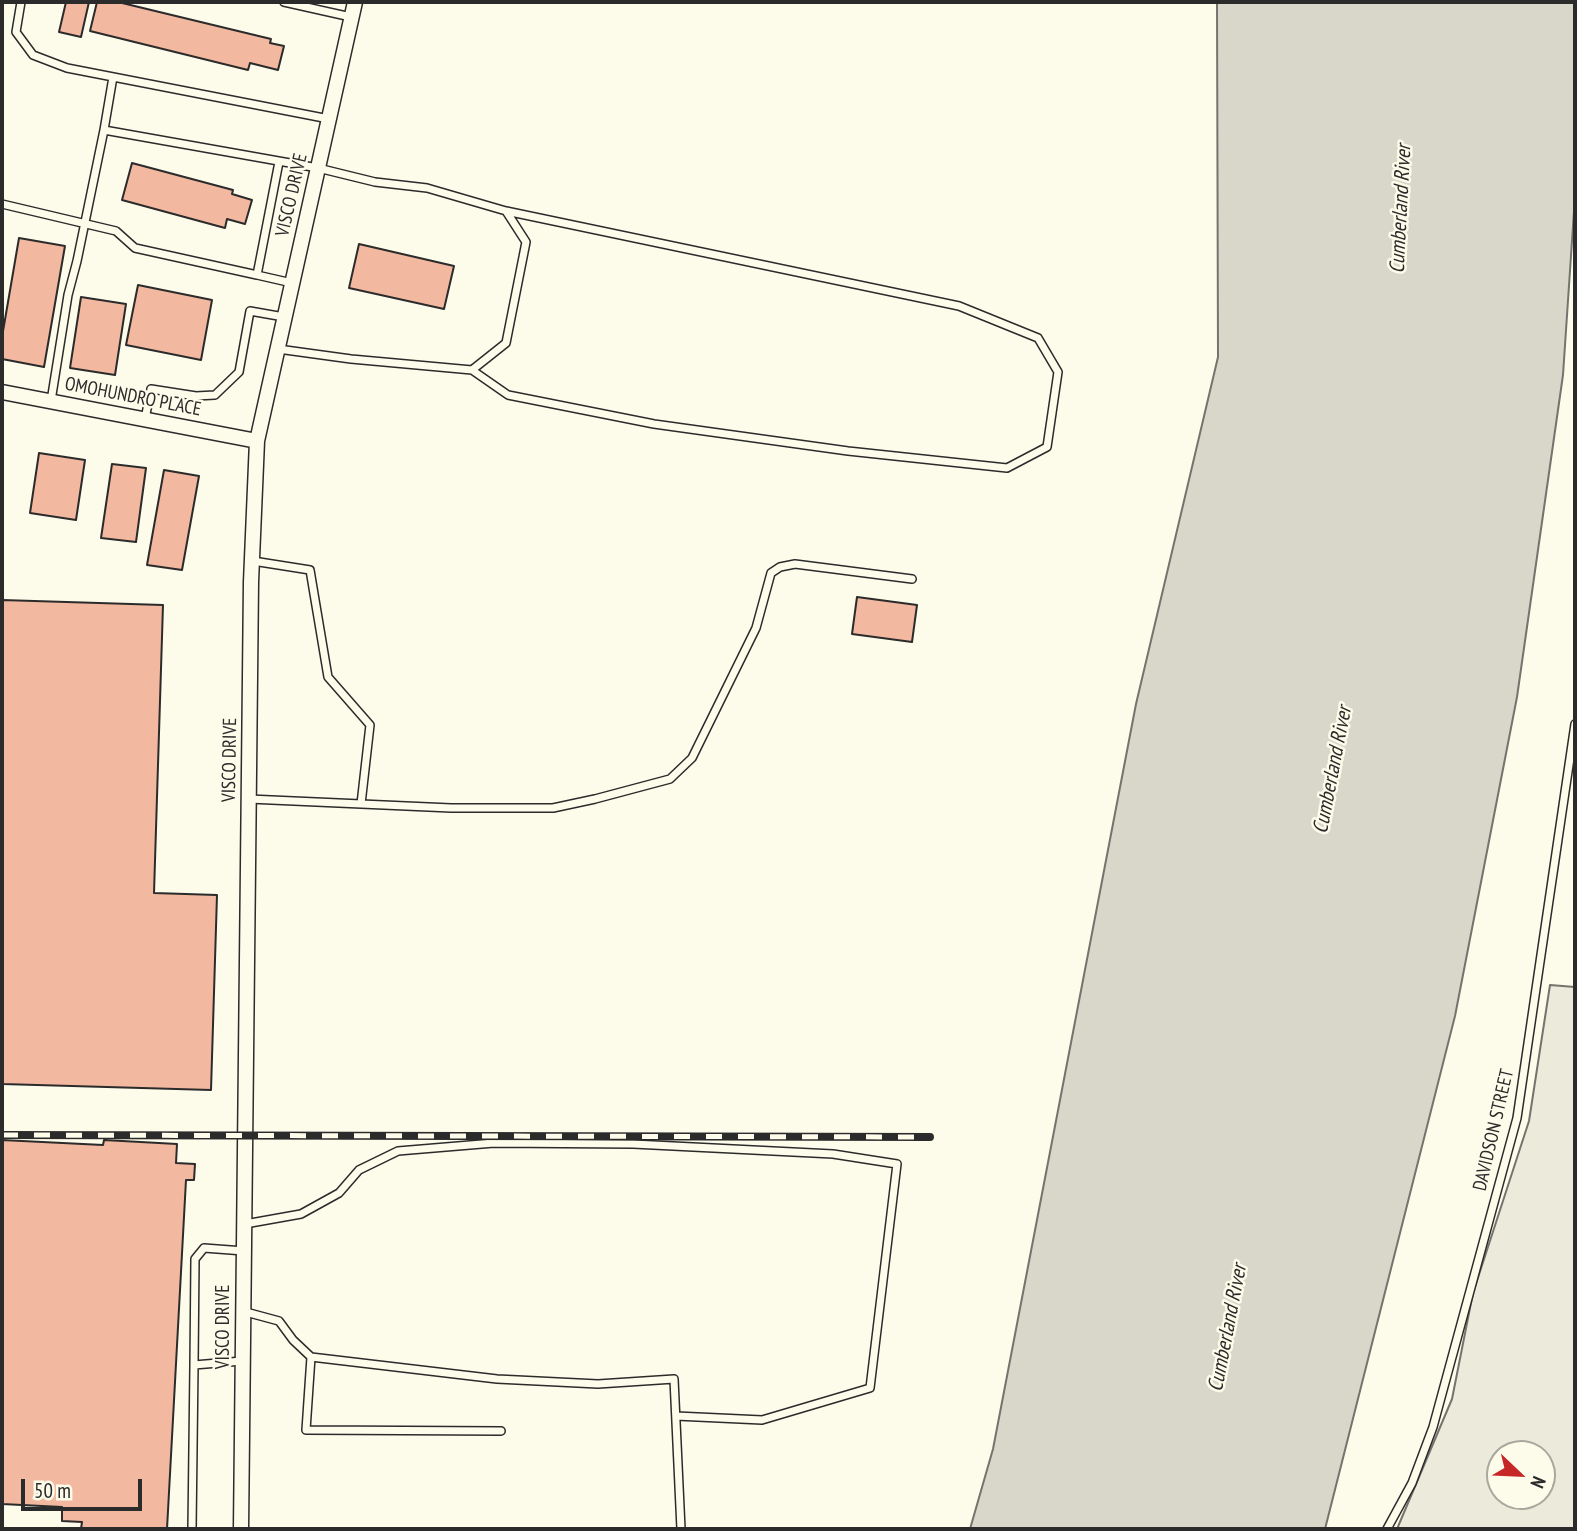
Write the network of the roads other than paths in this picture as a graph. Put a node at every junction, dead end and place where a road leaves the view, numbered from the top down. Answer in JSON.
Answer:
{"nodes":[{"id":1,"x":21,"y":2,"type":"edge"},
{"id":2,"x":284,"y":2,"type":"edge"},
{"id":3,"x":355,"y":2,"type":"edge"},
{"id":4,"x":352,"y":17,"type":"junction"},
{"id":5,"x":113,"y":77,"type":"junction"},
{"id":6,"x":329,"y":119,"type":"junction"},
{"id":7,"x":104,"y":130,"type":"junction"},
{"id":8,"x":279,"y":162,"type":"junction"},
{"id":9,"x":318,"y":168,"type":"junction"},
{"id":10,"x":2,"y":204,"type":"edge"},
{"id":11,"x":506,"y":211,"type":"junction"},
{"id":12,"x":85,"y":225,"type":"junction"},
{"id":13,"x":257,"y":275,"type":"junction"},
{"id":14,"x":292,"y":283,"type":"junction"},
{"id":15,"x":285,"y":317,"type":"junction"},
{"id":16,"x":278,"y":349,"type":"junction"},
{"id":17,"x":472,"y":370,"type":"junction"},
{"id":18,"x":2,"y":392,"type":"edge"},
{"id":19,"x":51,"y":401,"type":"junction"},
{"id":20,"x":145,"y":419,"type":"junction"},
{"id":21,"x":257,"y":440,"type":"junction"},
{"id":22,"x":253,"y":561,"type":"junction"},
{"id":23,"x":912,"y":579,"type":"dead end"},
{"id":24,"x":1575,"y":724,"type":"edge"},
{"id":25,"x":249,"y":799,"type":"junction"},
{"id":26,"x":361,"y":804,"type":"junction"},
{"id":27,"x":245,"y":1224,"type":"junction"},
{"id":28,"x":245,"y":1251,"type":"junction"},
{"id":29,"x":242,"y":1311,"type":"junction"},
{"id":30,"x":311,"y":1357,"type":"junction"},
{"id":31,"x":243,"y":1361,"type":"junction"},
{"id":32,"x":194,"y":1365,"type":"junction"},
{"id":33,"x":676,"y":1416,"type":"junction"},
{"id":34,"x":501,"y":1431,"type":"dead end"},
{"id":35,"x":192,"y":1529,"type":"edge"},
{"id":36,"x":241,"y":1529,"type":"edge"},
{"id":37,"x":681,"y":1529,"type":"edge"},
{"id":38,"x":1387,"y":1529,"type":"edge"}],
"edges":[{"from":1,"to":5,"type":"lane"},
{"from":2,"to":4,"type":"lane"},
{"from":3,"to":4,"type":"street","name":"VISCO DRIVE"},
{"from":4,"to":6,"type":"street","name":"VISCO DRIVE"},
{"from":5,"to":6,"type":"lane"},
{"from":5,"to":7,"type":"lane"},
{"from":6,"to":9,"type":"street","name":"VISCO DRIVE"},
{"from":7,"to":8,"type":"lane"},
{"from":7,"to":12,"type":"lane"},
{"from":8,"to":9,"type":"lane"},
{"from":8,"to":13,"type":"lane"},
{"from":9,"to":11,"type":"lane"},
{"from":9,"to":14,"type":"street","name":"VISCO DRIVE"},
{"from":10,"to":12,"type":"lane"},
{"from":11,"to":17,"type":"lane"},
{"from":11,"to":17,"type":"lane"},
{"from":12,"to":13,"type":"lane"},
{"from":12,"to":19,"type":"lane"},
{"from":13,"to":14,"type":"lane"},
{"from":14,"to":15,"type":"street","name":"VISCO DRIVE"},
{"from":15,"to":16,"type":"street","name":"VISCO DRIVE"},
{"from":15,"to":20,"type":"lane"},
{"from":16,"to":17,"type":"lane"},
{"from":16,"to":21,"type":"street","name":"VISCO DRIVE"},
{"from":18,"to":19,"type":"street","name":"OMOHUNDRO PLACE"},
{"from":19,"to":20,"type":"street","name":"OMOHUNDRO PLACE"},
{"from":20,"to":21,"type":"street","name":"OMOHUNDRO PLACE"},
{"from":21,"to":22,"type":"street","name":"VISCO DRIVE"},
{"from":22,"to":25,"type":"street","name":"VISCO DRIVE"},
{"from":22,"to":26,"type":"lane"},
{"from":23,"to":26,"type":"lane"},
{"from":24,"to":38,"type":"lane","name":"DAVIDSON STREET"},
{"from":25,"to":26,"type":"lane"},
{"from":25,"to":27,"type":"street","name":"VISCO DRIVE"},
{"from":27,"to":28,"type":"street","name":"VISCO DRIVE"},
{"from":27,"to":33,"type":"lane"},
{"from":28,"to":29,"type":"street","name":"VISCO DRIVE"},
{"from":28,"to":32,"type":"lane"},
{"from":29,"to":30,"type":"lane"},
{"from":29,"to":31,"type":"street","name":"VISCO DRIVE"},
{"from":30,"to":33,"type":"lane"},
{"from":30,"to":34,"type":"lane"},
{"from":31,"to":32,"type":"lane"},
{"from":31,"to":36,"type":"street","name":"VISCO DRIVE"},
{"from":32,"to":35,"type":"lane"},
{"from":33,"to":37,"type":"lane"}]}
